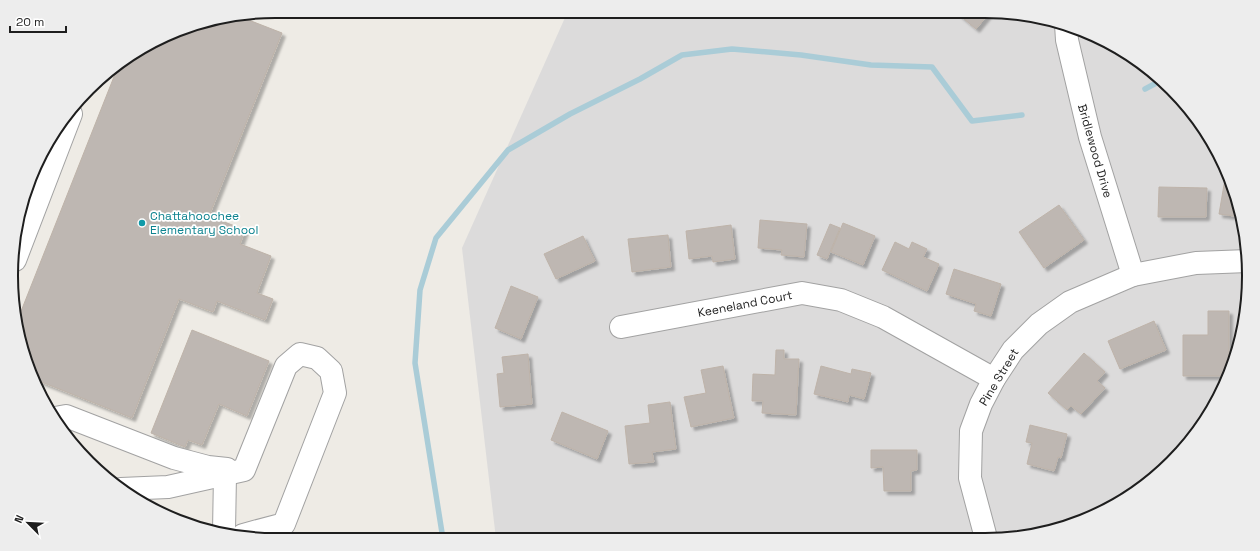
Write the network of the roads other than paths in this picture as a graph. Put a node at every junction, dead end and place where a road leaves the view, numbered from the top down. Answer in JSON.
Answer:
{"nodes":[{"id":1,"x":1066,"y":32,"type":"edge"},
{"id":2,"x":67,"y":124,"type":"edge"},
{"id":3,"x":20,"y":248,"type":"edge"},
{"id":4,"x":1241,"y":261,"type":"edge"},
{"id":5,"x":1133,"y":275,"type":"junction"},
{"id":6,"x":621,"y":327,"type":"dead end"},
{"id":7,"x":994,"y":379,"type":"junction"},
{"id":8,"x":60,"y":417,"type":"edge"},
{"id":9,"x":234,"y":473,"type":"junction"},
{"id":10,"x":130,"y":489,"type":"edge"},
{"id":11,"x":225,"y":528,"type":"edge"},
{"id":12,"x":255,"y":532,"type":"edge"},
{"id":13,"x":985,"y":533,"type":"edge"}],
"edges":[{"from":1,"to":5,"type":"street","name":"Bridlewood Drive"},
{"from":2,"to":3,"type":"street"},
{"from":4,"to":5,"type":"street","name":"Pine Street"},
{"from":5,"to":7,"type":"street","name":"Pine Street"},
{"from":6,"to":7,"type":"street","name":"Keeneland Court"},
{"from":7,"to":13,"type":"street","name":"Pine Street"},
{"from":8,"to":9,"type":"street"},
{"from":9,"to":10,"type":"street"},
{"from":9,"to":11,"type":"street"},
{"from":9,"to":12,"type":"street"}]}
